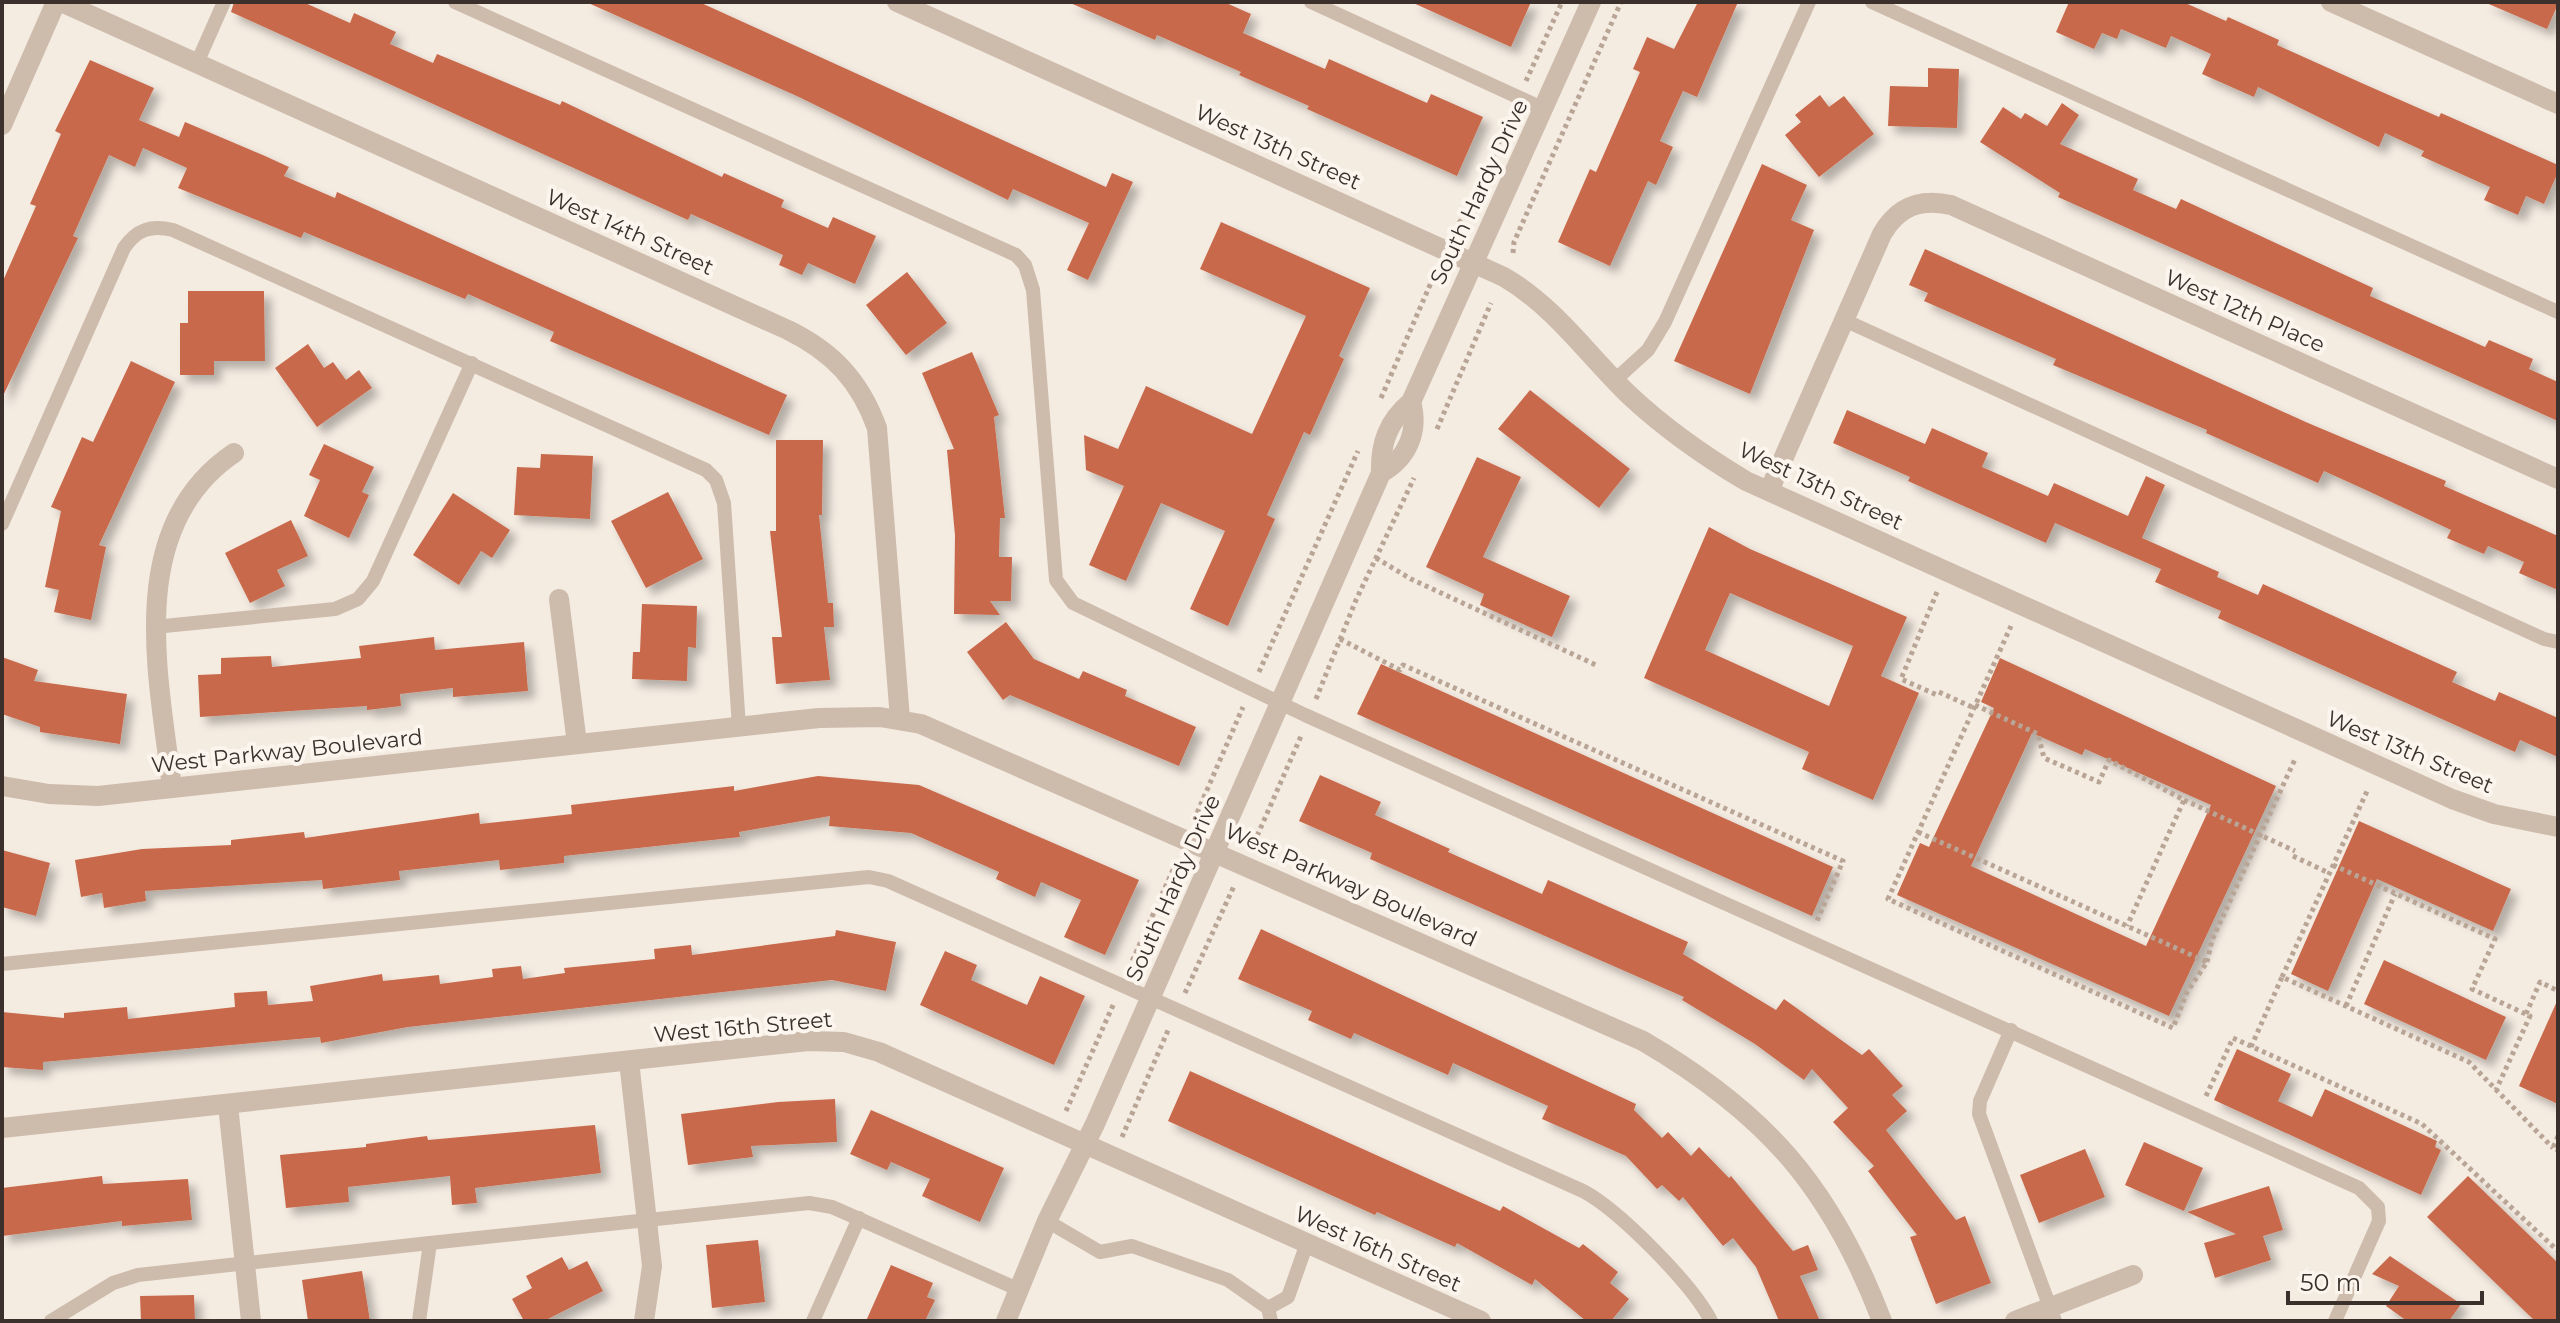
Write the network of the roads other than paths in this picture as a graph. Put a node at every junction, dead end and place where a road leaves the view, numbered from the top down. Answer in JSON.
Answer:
{"nodes":[{"id":1,"x":59,"y":2,"type":"edge"},
{"id":2,"x":224,"y":2,"type":"edge"},
{"id":3,"x":455,"y":2,"type":"edge"},
{"id":4,"x":897,"y":2,"type":"edge"},
{"id":5,"x":1311,"y":2,"type":"edge"},
{"id":6,"x":1591,"y":2,"type":"edge"},
{"id":7,"x":1809,"y":2,"type":"edge"},
{"id":8,"x":1872,"y":2,"type":"edge"},
{"id":9,"x":2331,"y":2,"type":"edge"},
{"id":10,"x":197,"y":63,"type":"junction"},
{"id":11,"x":2558,"y":104,"type":"edge"},
{"id":12,"x":1544,"y":109,"type":"junction"},
{"id":13,"x":2,"y":125,"type":"edge"},
{"id":14,"x":1475,"y":262,"type":"junction"},
{"id":15,"x":2558,"y":312,"type":"edge"},
{"id":16,"x":1844,"y":320,"type":"junction"},
{"id":17,"x":472,"y":363,"type":"junction"},
{"id":18,"x":1615,"y":380,"type":"junction"},
{"id":19,"x":234,"y":453,"type":"dead end"},
{"id":20,"x":2558,"y":479,"type":"edge"},
{"id":21,"x":1769,"y":491,"type":"junction"},
{"id":22,"x":2,"y":524,"type":"edge"},
{"id":23,"x":559,"y":599,"type":"dead end"},
{"id":24,"x":154,"y":627,"type":"junction"},
{"id":25,"x":2558,"y":642,"type":"edge"},
{"id":26,"x":1281,"y":702,"type":"junction"},
{"id":27,"x":900,"y":719,"type":"junction"},
{"id":28,"x":739,"y":727,"type":"junction"},
{"id":29,"x":577,"y":744,"type":"junction"},
{"id":30,"x":2,"y":786,"type":"edge"},
{"id":31,"x":172,"y":788,"type":"junction"},
{"id":32,"x":2558,"y":827,"type":"edge"},
{"id":33,"x":1216,"y":851,"type":"junction"},
{"id":34,"x":2,"y":964,"type":"edge"},
{"id":35,"x":1151,"y":997,"type":"junction"},
{"id":36,"x":2011,"y":1030,"type":"junction"},
{"id":37,"x":629,"y":1061,"type":"junction"},
{"id":38,"x":228,"y":1105,"type":"junction"},
{"id":39,"x":2,"y":1128,"type":"edge"},
{"id":40,"x":1085,"y":1144,"type":"junction"},
{"id":41,"x":859,"y":1218,"type":"junction"},
{"id":42,"x":647,"y":1221,"type":"junction"},
{"id":43,"x":1047,"y":1221,"type":"junction"},
{"id":44,"x":430,"y":1243,"type":"junction"},
{"id":45,"x":1307,"y":1243,"type":"junction"},
{"id":46,"x":245,"y":1263,"type":"junction"},
{"id":47,"x":2133,"y":1275,"type":"dead end"},
{"id":48,"x":1020,"y":1290,"type":"junction"},
{"id":49,"x":1269,"y":1314,"type":"edge"},
{"id":50,"x":2052,"y":1314,"type":"edge"},
{"id":51,"x":51,"y":1321,"type":"edge"},
{"id":52,"x":251,"y":1321,"type":"edge"},
{"id":53,"x":419,"y":1321,"type":"edge"},
{"id":54,"x":644,"y":1321,"type":"edge"},
{"id":55,"x":813,"y":1321,"type":"edge"},
{"id":56,"x":1006,"y":1321,"type":"edge"},
{"id":57,"x":1481,"y":1321,"type":"edge"},
{"id":58,"x":1711,"y":1321,"type":"edge"},
{"id":59,"x":1882,"y":1321,"type":"edge"},
{"id":60,"x":2015,"y":1321,"type":"edge"},
{"id":61,"x":2335,"y":1321,"type":"edge"}],
"edges":[{"from":1,"to":10,"type":"street","name":"West 14th Street"},
{"from":1,"to":13,"type":"street"},
{"from":2,"to":10,"type":"lane"},
{"from":3,"to":26,"type":"lane"},
{"from":4,"to":14,"type":"street","name":"West 13th Street"},
{"from":5,"to":12,"type":"lane"},
{"from":6,"to":12,"type":"street","name":"South Hardy Drive"},
{"from":7,"to":18,"type":"lane"},
{"from":8,"to":15,"type":"lane"},
{"from":9,"to":11,"type":"street"},
{"from":10,"to":27,"type":"street","name":"West 14th Street"},
{"from":12,"to":14,"type":"street","name":"South Hardy Drive"},
{"from":14,"to":18,"type":"street","name":"West 13th Street"},
{"from":14,"to":26,"type":"street","name":"South Hardy Drive"},
{"from":16,"to":20,"type":"street","name":"West 12th Place"},
{"from":16,"to":21,"type":"street"},
{"from":16,"to":25,"type":"lane"},
{"from":17,"to":22,"type":"lane"},
{"from":17,"to":24,"type":"lane"},
{"from":17,"to":28,"type":"lane"},
{"from":18,"to":21,"type":"street","name":"West 13th Street"},
{"from":19,"to":24,"type":"street"},
{"from":21,"to":32,"type":"street","name":"West 13th Street"},
{"from":23,"to":29,"type":"street"},
{"from":24,"to":31,"type":"street"},
{"from":26,"to":33,"type":"street","name":"South Hardy Drive"},
{"from":26,"to":36,"type":"lane"},
{"from":27,"to":28,"type":"street","name":"West Parkway Boulevard"},
{"from":27,"to":33,"type":"street","name":"West Parkway Boulevard"},
{"from":28,"to":29,"type":"street","name":"West Parkway Boulevard"},
{"from":29,"to":31,"type":"street","name":"West Parkway Boulevard"},
{"from":30,"to":31,"type":"street","name":"West Parkway Boulevard"},
{"from":33,"to":35,"type":"street","name":"South Hardy Drive"},
{"from":33,"to":59,"type":"street","name":"West Parkway Boulevard"},
{"from":34,"to":35,"type":"lane"},
{"from":35,"to":40,"type":"street","name":"South Hardy Drive"},
{"from":35,"to":58,"type":"lane"},
{"from":36,"to":50,"type":"lane"},
{"from":36,"to":61,"type":"lane"},
{"from":37,"to":38,"type":"street","name":"West 16th Street"},
{"from":37,"to":40,"type":"street","name":"West 16th Street"},
{"from":37,"to":42,"type":"street"},
{"from":38,"to":39,"type":"street","name":"West 16th Street"},
{"from":38,"to":46,"type":"street"},
{"from":40,"to":43,"type":"street","name":"South Hardy Drive"},
{"from":40,"to":45,"type":"street","name":"West 16th Street"},
{"from":41,"to":42,"type":"lane"},
{"from":41,"to":48,"type":"lane"},
{"from":41,"to":55,"type":"lane"},
{"from":42,"to":44,"type":"lane"},
{"from":42,"to":54,"type":"street"},
{"from":43,"to":48,"type":"street","name":"South Hardy Drive"},
{"from":43,"to":49,"type":"lane"},
{"from":44,"to":46,"type":"lane"},
{"from":44,"to":53,"type":"lane"},
{"from":45,"to":49,"type":"lane"},
{"from":45,"to":57,"type":"street","name":"West 16th Street"},
{"from":46,"to":51,"type":"lane"},
{"from":46,"to":52,"type":"street"},
{"from":47,"to":50,"type":"street"},
{"from":48,"to":56,"type":"street","name":"South Hardy Drive"},
{"from":50,"to":60,"type":"street"}]}
